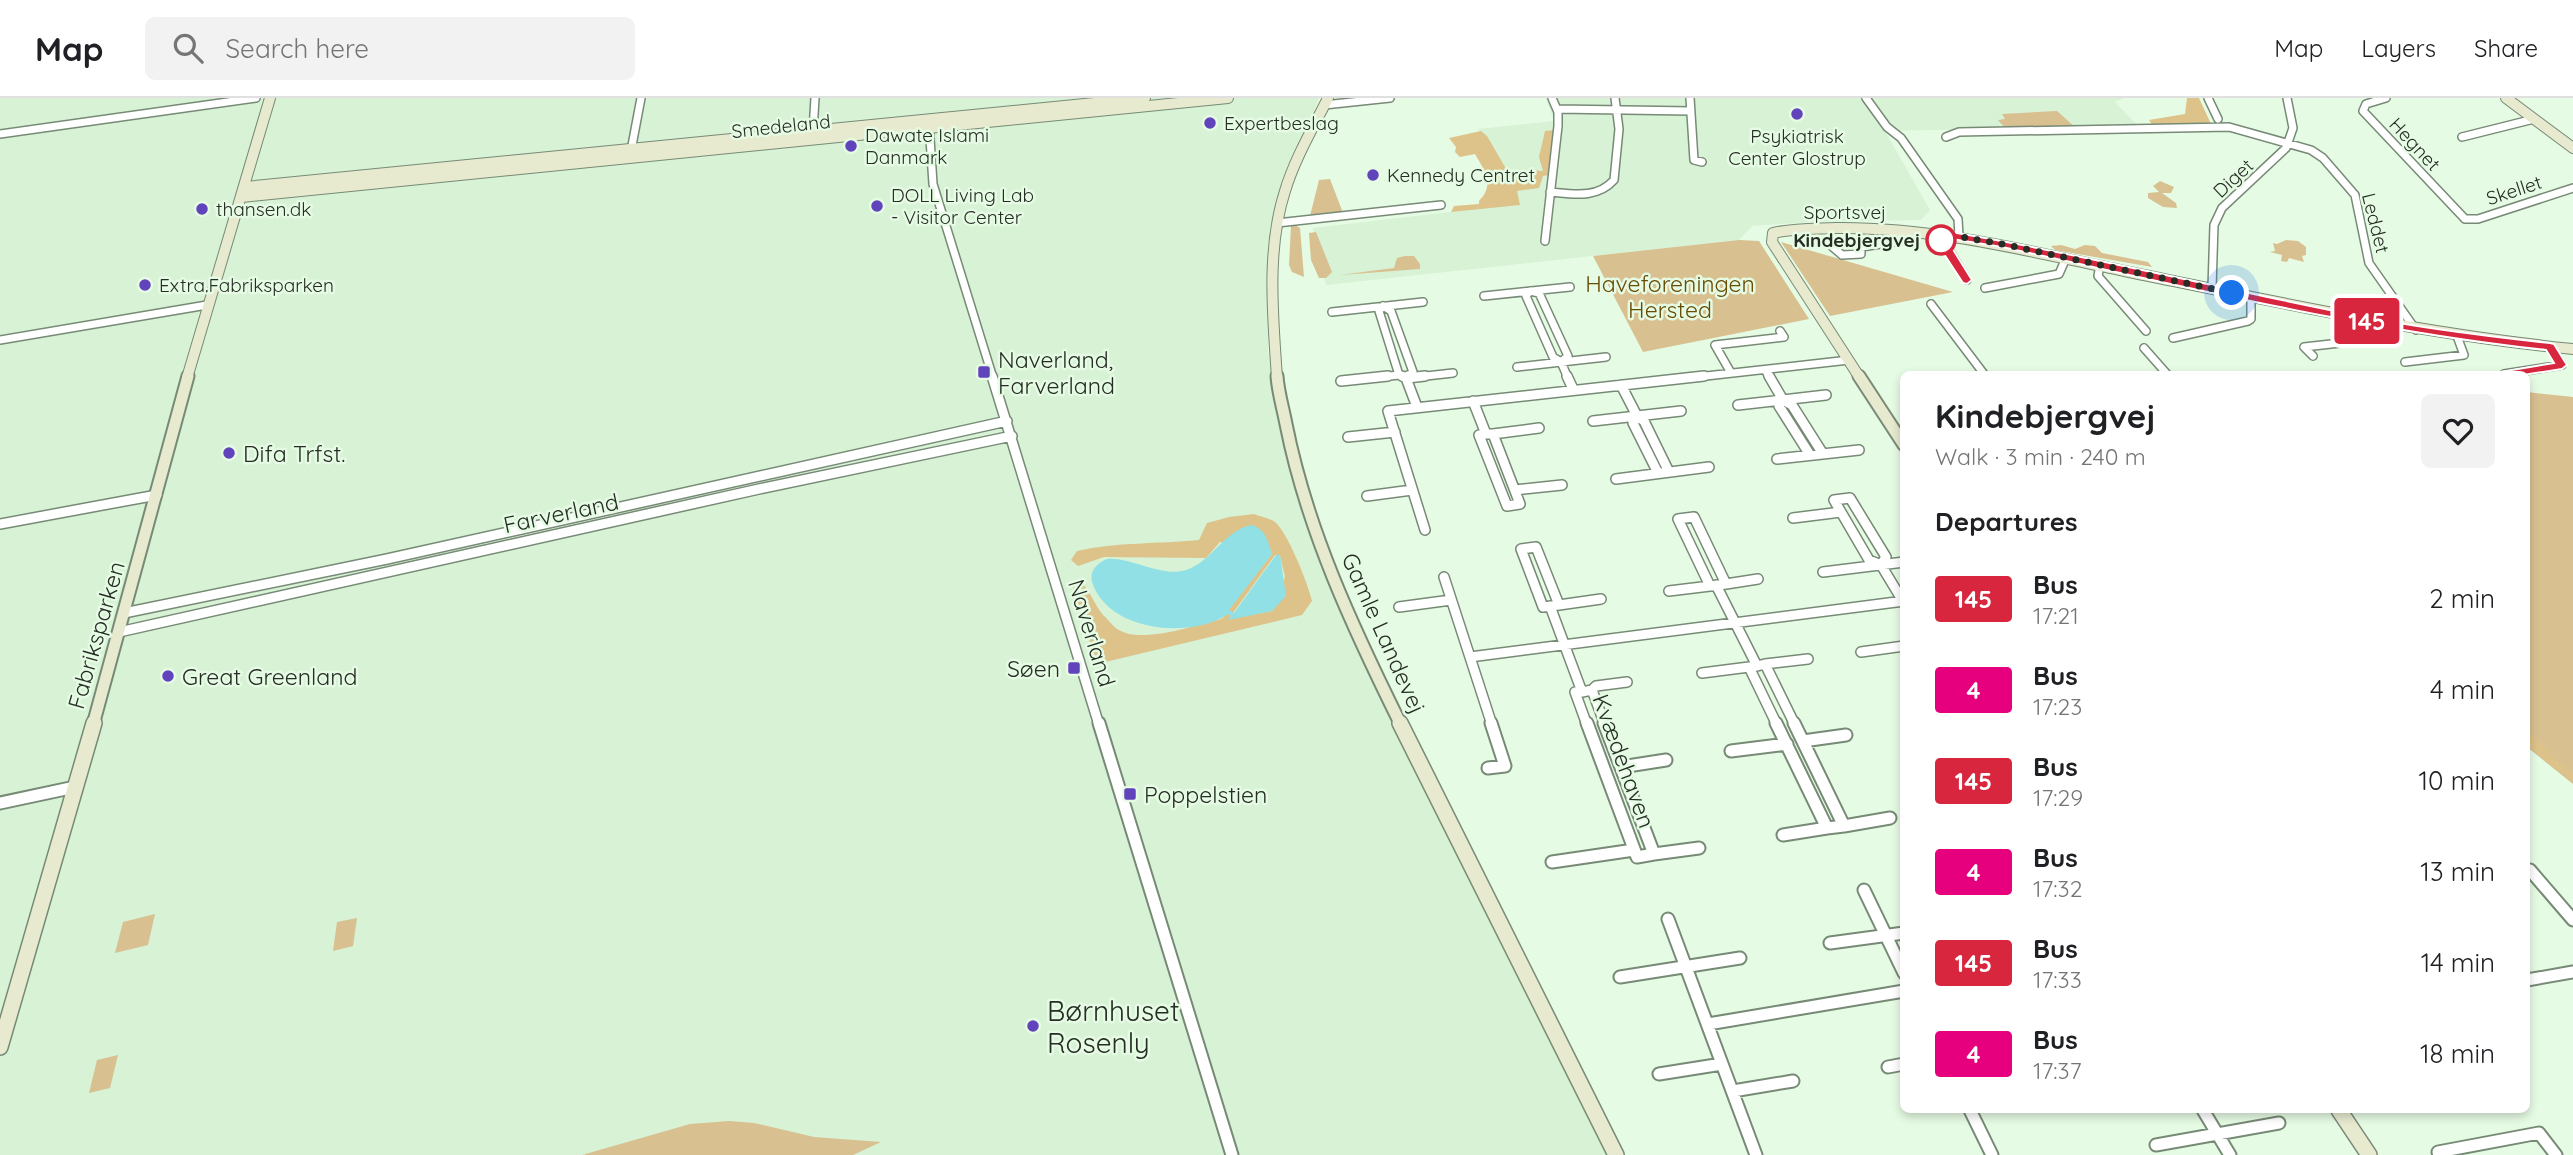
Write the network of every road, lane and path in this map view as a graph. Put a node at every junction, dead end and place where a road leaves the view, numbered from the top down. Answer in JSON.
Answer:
{"nodes":[{"id":1,"x":256,"y":98,"type":"edge"},
{"id":2,"x":270,"y":98,"type":"edge"},
{"id":3,"x":641,"y":98,"type":"edge"},
{"id":4,"x":814,"y":98,"type":"edge"},
{"id":5,"x":1228,"y":98,"type":"edge"},
{"id":6,"x":1390,"y":98,"type":"edge"},
{"id":7,"x":1552,"y":98,"type":"edge"},
{"id":8,"x":1615,"y":98,"type":"edge"},
{"id":9,"x":1690,"y":98,"type":"edge"},
{"id":10,"x":1866,"y":98,"type":"edge"},
{"id":11,"x":2208,"y":98,"type":"edge"},
{"id":12,"x":2287,"y":98,"type":"edge"},
{"id":13,"x":2386,"y":98,"type":"edge"},
{"id":14,"x":2505,"y":98,"type":"edge"},
{"id":15,"x":1143,"y":100,"type":"edge"},
{"id":16,"x":1326,"y":102,"type":"edge"},
{"id":17,"x":1619,"y":109,"type":"junction"},
{"id":18,"x":1557,"y":110,"type":"junction"},
{"id":19,"x":1691,"y":111,"type":"junction"},
{"id":20,"x":2218,"y":119,"type":"dead end"},
{"id":21,"x":2534,"y":119,"type":"junction"},
{"id":22,"x":929,"y":124,"type":"junction"},
{"id":23,"x":813,"y":131,"type":"junction"},
{"id":24,"x":0,"y":135,"type":"edge"},
{"id":25,"x":1946,"y":137,"type":"dead end"},
{"id":26,"x":2462,"y":137,"type":"dead end"},
{"id":27,"x":785,"y":138,"type":"junction"},
{"id":28,"x":2288,"y":143,"type":"junction"},
{"id":29,"x":2573,"y":148,"type":"edge"},
{"id":30,"x":631,"y":153,"type":"junction"},
{"id":31,"x":1702,"y":162,"type":"dead end"},
{"id":32,"x":2573,"y":188,"type":"edge"},
{"id":33,"x":244,"y":192,"type":"junction"},
{"id":34,"x":1550,"y":192,"type":"junction"},
{"id":35,"x":1441,"y":205,"type":"dead end"},
{"id":36,"x":2465,"y":219,"type":"joint"},
{"id":37,"x":1277,"y":223,"type":"junction"},
{"id":38,"x":1900,"y":230,"type":"junction"},
{"id":39,"x":1939,"y":233,"type":"junction"},
{"id":40,"x":1959,"y":236,"type":"junction"},
{"id":41,"x":1545,"y":241,"type":"dead end"},
{"id":42,"x":1828,"y":243,"type":"dead end"},
{"id":43,"x":2066,"y":258,"type":"junction"},
{"id":44,"x":2100,"y":265,"type":"junction"},
{"id":45,"x":1967,"y":280,"type":"dead end"},
{"id":46,"x":1570,"y":287,"type":"dead end"},
{"id":47,"x":1985,"y":288,"type":"dead end"},
{"id":48,"x":2212,"y":288,"type":"junction"},
{"id":49,"x":1530,"y":291,"type":"junction"},
{"id":50,"x":1484,"y":296,"type":"dead end"},
{"id":51,"x":2251,"y":297,"type":"junction"},
{"id":52,"x":1423,"y":302,"type":"dead end"},
{"id":53,"x":1931,"y":304,"type":"dead end"},
{"id":54,"x":207,"y":305,"type":"junction"},
{"id":55,"x":1383,"y":306,"type":"junction"},
{"id":56,"x":1332,"y":312,"type":"dead end"},
{"id":57,"x":2357,"y":319,"type":"junction"},
{"id":58,"x":2416,"y":330,"type":"junction"},
{"id":59,"x":1780,"y":331,"type":"dead end"},
{"id":60,"x":2146,"y":331,"type":"dead end"},
{"id":61,"x":2458,"y":336,"type":"junction"},
{"id":62,"x":2173,"y":338,"type":"dead end"},
{"id":63,"x":0,"y":340,"type":"edge"},
{"id":64,"x":2550,"y":346,"type":"junction"},
{"id":65,"x":2144,"y":348,"type":"dead end"},
{"id":66,"x":2573,"y":349,"type":"edge"},
{"id":67,"x":2313,"y":356,"type":"dead end"},
{"id":68,"x":1606,"y":357,"type":"dead end"},
{"id":69,"x":1849,"y":360,"type":"junction"},
{"id":70,"x":1561,"y":362,"type":"junction"},
{"id":71,"x":2405,"y":362,"type":"dead end"},
{"id":72,"x":1517,"y":367,"type":"dead end"},
{"id":73,"x":1765,"y":370,"type":"junction"},
{"id":74,"x":1982,"y":371,"type":"edge"},
{"id":75,"x":2164,"y":371,"type":"edge"},
{"id":76,"x":2523,"y":371,"type":"edge"},
{"id":77,"x":1453,"y":373,"type":"dead end"},
{"id":78,"x":1731,"y":373,"type":"junction"},
{"id":79,"x":1403,"y":377,"type":"junction"},
{"id":80,"x":1340,"y":381,"type":"dead end"},
{"id":81,"x":1621,"y":385,"type":"junction"},
{"id":82,"x":1573,"y":389,"type":"junction"},
{"id":83,"x":1826,"y":395,"type":"dead end"},
{"id":84,"x":1783,"y":400,"type":"junction"},
{"id":85,"x":1473,"y":401,"type":"junction"},
{"id":86,"x":1738,"y":405,"type":"dead end"},
{"id":87,"x":1417,"y":407,"type":"junction"},
{"id":88,"x":1681,"y":411,"type":"dead end"},
{"id":89,"x":1637,"y":416,"type":"junction"},
{"id":90,"x":1007,"y":421,"type":"junction"},
{"id":91,"x":1593,"y":421,"type":"dead end"},
{"id":92,"x":1539,"y":428,"type":"dead end"},
{"id":93,"x":1395,"y":432,"type":"junction"},
{"id":94,"x":1489,"y":434,"type":"junction"},
{"id":95,"x":1900,"y":434,"type":"edge"},
{"id":96,"x":1012,"y":436,"type":"junction"},
{"id":97,"x":1348,"y":438,"type":"dead end"},
{"id":98,"x":1859,"y":450,"type":"dead end"},
{"id":99,"x":1823,"y":454,"type":"junction"},
{"id":100,"x":1810,"y":456,"type":"junction"},
{"id":101,"x":1777,"y":459,"type":"dead end"},
{"id":102,"x":1709,"y":467,"type":"dead end"},
{"id":103,"x":1670,"y":472,"type":"junction"},
{"id":104,"x":1658,"y":473,"type":"junction"},
{"id":105,"x":757,"y":477,"type":"junction"},
{"id":106,"x":1616,"y":479,"type":"dead end"},
{"id":107,"x":1562,"y":485,"type":"dead end"},
{"id":108,"x":759,"y":489,"type":"junction"},
{"id":109,"x":1412,"y":490,"type":"junction"},
{"id":110,"x":1515,"y":490,"type":"junction"},
{"id":111,"x":157,"y":495,"type":"junction"},
{"id":112,"x":1367,"y":496,"type":"dead end"},
{"id":113,"x":621,"y":507,"type":"junction"},
{"id":114,"x":1841,"y":512,"type":"junction"},
{"id":115,"x":1793,"y":518,"type":"dead end"},
{"id":116,"x":622,"y":519,"type":"junction"},
{"id":117,"x":0,"y":524,"type":"edge"},
{"id":118,"x":528,"y":527,"type":"junction"},
{"id":119,"x":1425,"y":530,"type":"dead end"},
{"id":120,"x":490,"y":536,"type":"junction"},
{"id":121,"x":528,"y":540,"type":"junction"},
{"id":122,"x":490,"y":548,"type":"junction"},
{"id":123,"x":1900,"y":563,"type":"edge"},
{"id":124,"x":1881,"y":565,"type":"junction"},
{"id":125,"x":1823,"y":572,"type":"dead end"},
{"id":126,"x":310,"y":575,"type":"junction"},
{"id":127,"x":1444,"y":577,"type":"dead end"},
{"id":128,"x":1758,"y":579,"type":"dead end"},
{"id":129,"x":1718,"y":585,"type":"junction"},
{"id":130,"x":307,"y":589,"type":"junction"},
{"id":131,"x":1669,"y":591,"type":"dead end"},
{"id":132,"x":1900,"y":595,"type":"edge"},
{"id":133,"x":1601,"y":599,"type":"dead end"},
{"id":134,"x":1451,"y":600,"type":"junction"},
{"id":135,"x":1900,"y":602,"type":"edge"},
{"id":136,"x":1554,"y":606,"type":"junction"},
{"id":137,"x":1399,"y":607,"type":"dead end"},
{"id":138,"x":124,"y":613,"type":"junction"},
{"id":139,"x":1736,"y":624,"type":"junction"},
{"id":140,"x":119,"y":632,"type":"junction"},
{"id":141,"x":1564,"y":645,"type":"junction"},
{"id":142,"x":1900,"y":647,"type":"edge"},
{"id":143,"x":1861,"y":652,"type":"dead end"},
{"id":144,"x":1470,"y":657,"type":"junction"},
{"id":145,"x":1808,"y":659,"type":"dead end"},
{"id":146,"x":1757,"y":666,"type":"junction"},
{"id":147,"x":1702,"y":673,"type":"dead end"},
{"id":148,"x":1626,"y":682,"type":"dead end"},
{"id":149,"x":1587,"y":691,"type":"junction"},
{"id":150,"x":1846,"y":735,"type":"dead end"},
{"id":151,"x":1803,"y":741,"type":"junction"},
{"id":152,"x":1787,"y":744,"type":"junction"},
{"id":153,"x":1731,"y":751,"type":"dead end"},
{"id":154,"x":1666,"y":760,"type":"dead end"},
{"id":155,"x":1621,"y":767,"type":"junction"},
{"id":156,"x":1488,"y":768,"type":"dead end"},
{"id":157,"x":75,"y":787,"type":"junction"},
{"id":158,"x":0,"y":803,"type":"edge"},
{"id":159,"x":1890,"y":818,"type":"dead end"},
{"id":160,"x":1844,"y":826,"type":"junction"},
{"id":161,"x":1827,"y":828,"type":"junction"},
{"id":162,"x":1783,"y":835,"type":"dead end"},
{"id":163,"x":1699,"y":848,"type":"dead end"},
{"id":164,"x":1634,"y":850,"type":"junction"},
{"id":165,"x":1654,"y":854,"type":"junction"},
{"id":166,"x":1552,"y":862,"type":"dead end"},
{"id":167,"x":2530,"y":870,"type":"dead end"},
{"id":168,"x":1864,"y":890,"type":"dead end"},
{"id":169,"x":1668,"y":919,"type":"dead end"},
{"id":170,"x":2573,"y":920,"type":"edge"},
{"id":171,"x":1900,"y":933,"type":"edge"},
{"id":172,"x":1886,"y":935,"type":"junction"},
{"id":173,"x":1829,"y":943,"type":"dead end"},
{"id":174,"x":1740,"y":958,"type":"dead end"},
{"id":175,"x":1900,"y":965,"type":"edge"},
{"id":176,"x":1686,"y":966,"type":"junction"},
{"id":177,"x":2573,"y":972,"type":"edge"},
{"id":178,"x":1620,"y":976,"type":"dead end"},
{"id":179,"x":2530,"y":979,"type":"edge"},
{"id":180,"x":1900,"y":992,"type":"edge"},
{"id":181,"x":1708,"y":1024,"type":"junction"},
{"id":182,"x":0,"y":1047,"type":"edge"},
{"id":183,"x":1722,"y":1063,"type":"junction"},
{"id":184,"x":1900,"y":1065,"type":"edge"},
{"id":185,"x":1888,"y":1067,"type":"dead end"},
{"id":186,"x":1659,"y":1073,"type":"dead end"},
{"id":187,"x":1793,"y":1081,"type":"dead end"},
{"id":188,"x":1733,"y":1091,"type":"junction"},
{"id":189,"x":1971,"y":1113,"type":"edge"},
{"id":190,"x":2205,"y":1113,"type":"edge"},
{"id":191,"x":2341,"y":1113,"type":"edge"},
{"id":192,"x":2278,"y":1123,"type":"dead end"},
{"id":193,"x":2217,"y":1134,"type":"junction"},
{"id":194,"x":2156,"y":1145,"type":"dead end"},
{"id":195,"x":1232,"y":1155,"type":"edge"},
{"id":196,"x":1616,"y":1155,"type":"edge"},
{"id":197,"x":1756,"y":1155,"type":"edge"},
{"id":198,"x":1992,"y":1155,"type":"edge"},
{"id":199,"x":2230,"y":1155,"type":"edge"},
{"id":200,"x":2369,"y":1155,"type":"edge"},
{"id":201,"x":2439,"y":1155,"type":"edge"},
{"id":202,"x":2556,"y":1155,"type":"edge"}],
"edges":[{"from":1,"to":24,"type":"street"},
{"from":2,"to":33,"type":"street","name":"Fabriksparken"},
{"from":3,"to":30,"type":"street"},
{"from":4,"to":23,"type":"street"},
{"from":5,"to":15,"type":"street","name":"Smedeland"},
{"from":6,"to":16,"type":"street"},
{"from":7,"to":18,"type":"street"},
{"from":8,"to":17,"type":"street"},
{"from":9,"to":19,"type":"street"},
{"from":10,"to":40,"type":"street"},
{"from":11,"to":20,"type":"street"},
{"from":12,"to":28,"type":"street"},
{"from":13,"to":36,"type":"street","name":"Hegnet"},
{"from":14,"to":21,"type":"street"},
{"from":15,"to":22,"type":"street","name":"Smedeland"},
{"from":16,"to":37,"type":"street","name":"Gamle Landevej"},
{"from":17,"to":18,"type":"street"},
{"from":17,"to":19,"type":"street"},
{"from":17,"to":34,"type":"street"},
{"from":18,"to":34,"type":"street"},
{"from":19,"to":31,"type":"street"},
{"from":21,"to":26,"type":"street"},
{"from":21,"to":29,"type":"street"},
{"from":22,"to":23,"type":"street","name":"Smedeland"},
{"from":22,"to":27,"type":"street","name":"Smedeland"},
{"from":22,"to":90,"type":"street","name":"Naverland"},
{"from":23,"to":27,"type":"street","name":"Smedeland"},
{"from":25,"to":28,"type":"street","name":"Leddet"},
{"from":27,"to":30,"type":"street","name":"Smedeland"},
{"from":28,"to":48,"type":"street","name":"Diget"},
{"from":28,"to":58,"type":"street","name":"Leddet"},
{"from":30,"to":33,"type":"street","name":"Smedeland"},
{"from":32,"to":36,"type":"street","name":"Skellet"},
{"from":33,"to":54,"type":"street","name":"Fabriksparken"},
{"from":34,"to":41,"type":"street"},
{"from":35,"to":37,"type":"street"},
{"from":37,"to":196,"type":"street","name":"Gamle Landevej"},
{"from":38,"to":39,"type":"street","name":"Sportsvej"},
{"from":38,"to":42,"type":"street","name":"Sportsvej"},
{"from":38,"to":69,"type":"street","name":"Sportsvej"},
{"from":39,"to":40,"type":"street","name":"Sportsvej"},
{"from":39,"to":45,"type":"street"},
{"from":40,"to":43,"type":"street","name":"Sportsvej"},
{"from":43,"to":44,"type":"street","name":"Sportsvej"},
{"from":43,"to":47,"type":"street"},
{"from":44,"to":48,"type":"street","name":"Sportsvej"},
{"from":44,"to":60,"type":"street"},
{"from":46,"to":49,"type":"street"},
{"from":48,"to":51,"type":"street","name":"Sportsvej"},
{"from":49,"to":50,"type":"street"},
{"from":49,"to":70,"type":"street"},
{"from":49,"to":70,"type":"street"},
{"from":51,"to":57,"type":"street","name":"Sportsvej"},
{"from":51,"to":62,"type":"street"},
{"from":52,"to":55,"type":"street"},
{"from":53,"to":74,"type":"street"},
{"from":54,"to":63,"type":"street"},
{"from":54,"to":111,"type":"street","name":"Fabriksparken"},
{"from":55,"to":56,"type":"street"},
{"from":55,"to":79,"type":"street"},
{"from":55,"to":79,"type":"street"},
{"from":57,"to":58,"type":"street","name":"Sportsvej"},
{"from":57,"to":67,"type":"street"},
{"from":58,"to":61,"type":"street","name":"Sportsvej"},
{"from":59,"to":78,"type":"street"},
{"from":61,"to":64,"type":"street","name":"Sportsvej"},
{"from":61,"to":71,"type":"street"},
{"from":64,"to":66,"type":"street","name":"Sportsvej"},
{"from":64,"to":76,"type":"street"},
{"from":65,"to":75,"type":"street"},
{"from":68,"to":70,"type":"street"},
{"from":69,"to":73,"type":"street"},
{"from":69,"to":95,"type":"street"},
{"from":70,"to":72,"type":"street"},
{"from":70,"to":82,"type":"street"},
{"from":73,"to":78,"type":"street"},
{"from":73,"to":84,"type":"street"},
{"from":77,"to":79,"type":"street"},
{"from":78,"to":81,"type":"street"},
{"from":79,"to":80,"type":"street"},
{"from":79,"to":87,"type":"street"},
{"from":81,"to":82,"type":"street"},
{"from":81,"to":89,"type":"street"},
{"from":82,"to":85,"type":"street"},
{"from":83,"to":84,"type":"street"},
{"from":84,"to":86,"type":"street"},
{"from":84,"to":99,"type":"street"},
{"from":84,"to":100,"type":"street"},
{"from":85,"to":87,"type":"street"},
{"from":85,"to":94,"type":"street"},
{"from":87,"to":93,"type":"street"},
{"from":88,"to":89,"type":"street"},
{"from":89,"to":91,"type":"street"},
{"from":89,"to":103,"type":"street"},
{"from":89,"to":104,"type":"street"},
{"from":90,"to":96,"type":"street","name":"Naverland"},
{"from":90,"to":105,"type":"street","name":"Farverland"},
{"from":92,"to":94,"type":"street"},
{"from":93,"to":97,"type":"street"},
{"from":93,"to":109,"type":"street"},
{"from":94,"to":110,"type":"street"},
{"from":94,"to":110,"type":"street"},
{"from":96,"to":108,"type":"street","name":"Farverland"},
{"from":96,"to":195,"type":"street","name":"Naverland"},
{"from":98,"to":99,"type":"street"},
{"from":99,"to":100,"type":"street"},
{"from":100,"to":101,"type":"street"},
{"from":102,"to":103,"type":"street"},
{"from":103,"to":104,"type":"street"},
{"from":104,"to":106,"type":"street"},
{"from":105,"to":108,"type":"street"},
{"from":105,"to":113,"type":"street","name":"Farverland"},
{"from":107,"to":110,"type":"street"},
{"from":108,"to":116,"type":"street","name":"Farverland"},
{"from":109,"to":112,"type":"street"},
{"from":109,"to":119,"type":"street"},
{"from":111,"to":117,"type":"street"},
{"from":111,"to":138,"type":"street","name":"Fabriksparken"},
{"from":113,"to":116,"type":"street"},
{"from":113,"to":118,"type":"street","name":"Farverland"},
{"from":114,"to":115,"type":"street"},
{"from":114,"to":124,"type":"street"},
{"from":114,"to":124,"type":"street"},
{"from":116,"to":121,"type":"street","name":"Farverland"},
{"from":118,"to":120,"type":"street","name":"Farverland"},
{"from":118,"to":121,"type":"street"},
{"from":120,"to":122,"type":"street"},
{"from":120,"to":126,"type":"street","name":"Farverland"},
{"from":121,"to":122,"type":"street","name":"Farverland"},
{"from":122,"to":130,"type":"street","name":"Farverland"},
{"from":123,"to":124,"type":"street"},
{"from":124,"to":125,"type":"street"},
{"from":124,"to":132,"type":"street"},
{"from":126,"to":130,"type":"street"},
{"from":126,"to":138,"type":"street","name":"Farverland"},
{"from":127,"to":134,"type":"street"},
{"from":128,"to":129,"type":"street"},
{"from":129,"to":129,"type":"street"},
{"from":129,"to":131,"type":"street"},
{"from":129,"to":139,"type":"street"},
{"from":130,"to":140,"type":"street","name":"Farverland"},
{"from":133,"to":136,"type":"street"},
{"from":134,"to":137,"type":"street"},
{"from":134,"to":144,"type":"street"},
{"from":135,"to":139,"type":"street"},
{"from":136,"to":136,"type":"street","name":"Kvædehaven"},
{"from":136,"to":141,"type":"street","name":"Kvædehaven"},
{"from":138,"to":140,"type":"street","name":"Fabriksparken"},
{"from":139,"to":141,"type":"street"},
{"from":139,"to":146,"type":"street"},
{"from":140,"to":157,"type":"street","name":"Fabriksparken"},
{"from":141,"to":144,"type":"street"},
{"from":141,"to":149,"type":"street","name":"Kvædehaven"},
{"from":142,"to":143,"type":"street"},
{"from":144,"to":156,"type":"street"},
{"from":145,"to":146,"type":"street"},
{"from":146,"to":147,"type":"street"},
{"from":146,"to":151,"type":"street"},
{"from":146,"to":152,"type":"street"},
{"from":148,"to":149,"type":"street","name":"Kvædehaven"},
{"from":149,"to":155,"type":"street","name":"Kvædehaven"},
{"from":149,"to":164,"type":"street","name":"Kvædehaven"},
{"from":150,"to":151,"type":"street"},
{"from":151,"to":160,"type":"street"},
{"from":152,"to":153,"type":"street"},
{"from":152,"to":161,"type":"street"},
{"from":154,"to":155,"type":"street","name":"Kvædehaven"},
{"from":155,"to":165,"type":"street","name":"Kvædehaven"},
{"from":157,"to":158,"type":"street"},
{"from":157,"to":182,"type":"street","name":"Fabriksparken"},
{"from":159,"to":160,"type":"street"},
{"from":160,"to":161,"type":"street"},
{"from":161,"to":162,"type":"street"},
{"from":163,"to":165,"type":"street","name":"Kvædehaven"},
{"from":164,"to":165,"type":"street","name":"Kvædehaven"},
{"from":164,"to":166,"type":"street","name":"Kvædehaven"},
{"from":167,"to":170,"type":"street"},
{"from":168,"to":172,"type":"street"},
{"from":169,"to":176,"type":"street"},
{"from":171,"to":172,"type":"street"},
{"from":172,"to":173,"type":"street"},
{"from":172,"to":175,"type":"street"},
{"from":174,"to":176,"type":"street"},
{"from":176,"to":178,"type":"street"},
{"from":176,"to":181,"type":"street"},
{"from":177,"to":179,"type":"street"},
{"from":180,"to":181,"type":"street"},
{"from":181,"to":183,"type":"street"},
{"from":183,"to":186,"type":"street"},
{"from":183,"to":188,"type":"street"},
{"from":184,"to":185,"type":"street"},
{"from":187,"to":188,"type":"street"},
{"from":188,"to":197,"type":"street"},
{"from":189,"to":198,"type":"street"},
{"from":190,"to":193,"type":"street"},
{"from":191,"to":200,"type":"street"},
{"from":192,"to":193,"type":"street"},
{"from":193,"to":194,"type":"street"},
{"from":193,"to":199,"type":"street"},
{"from":201,"to":202,"type":"street"}]}
